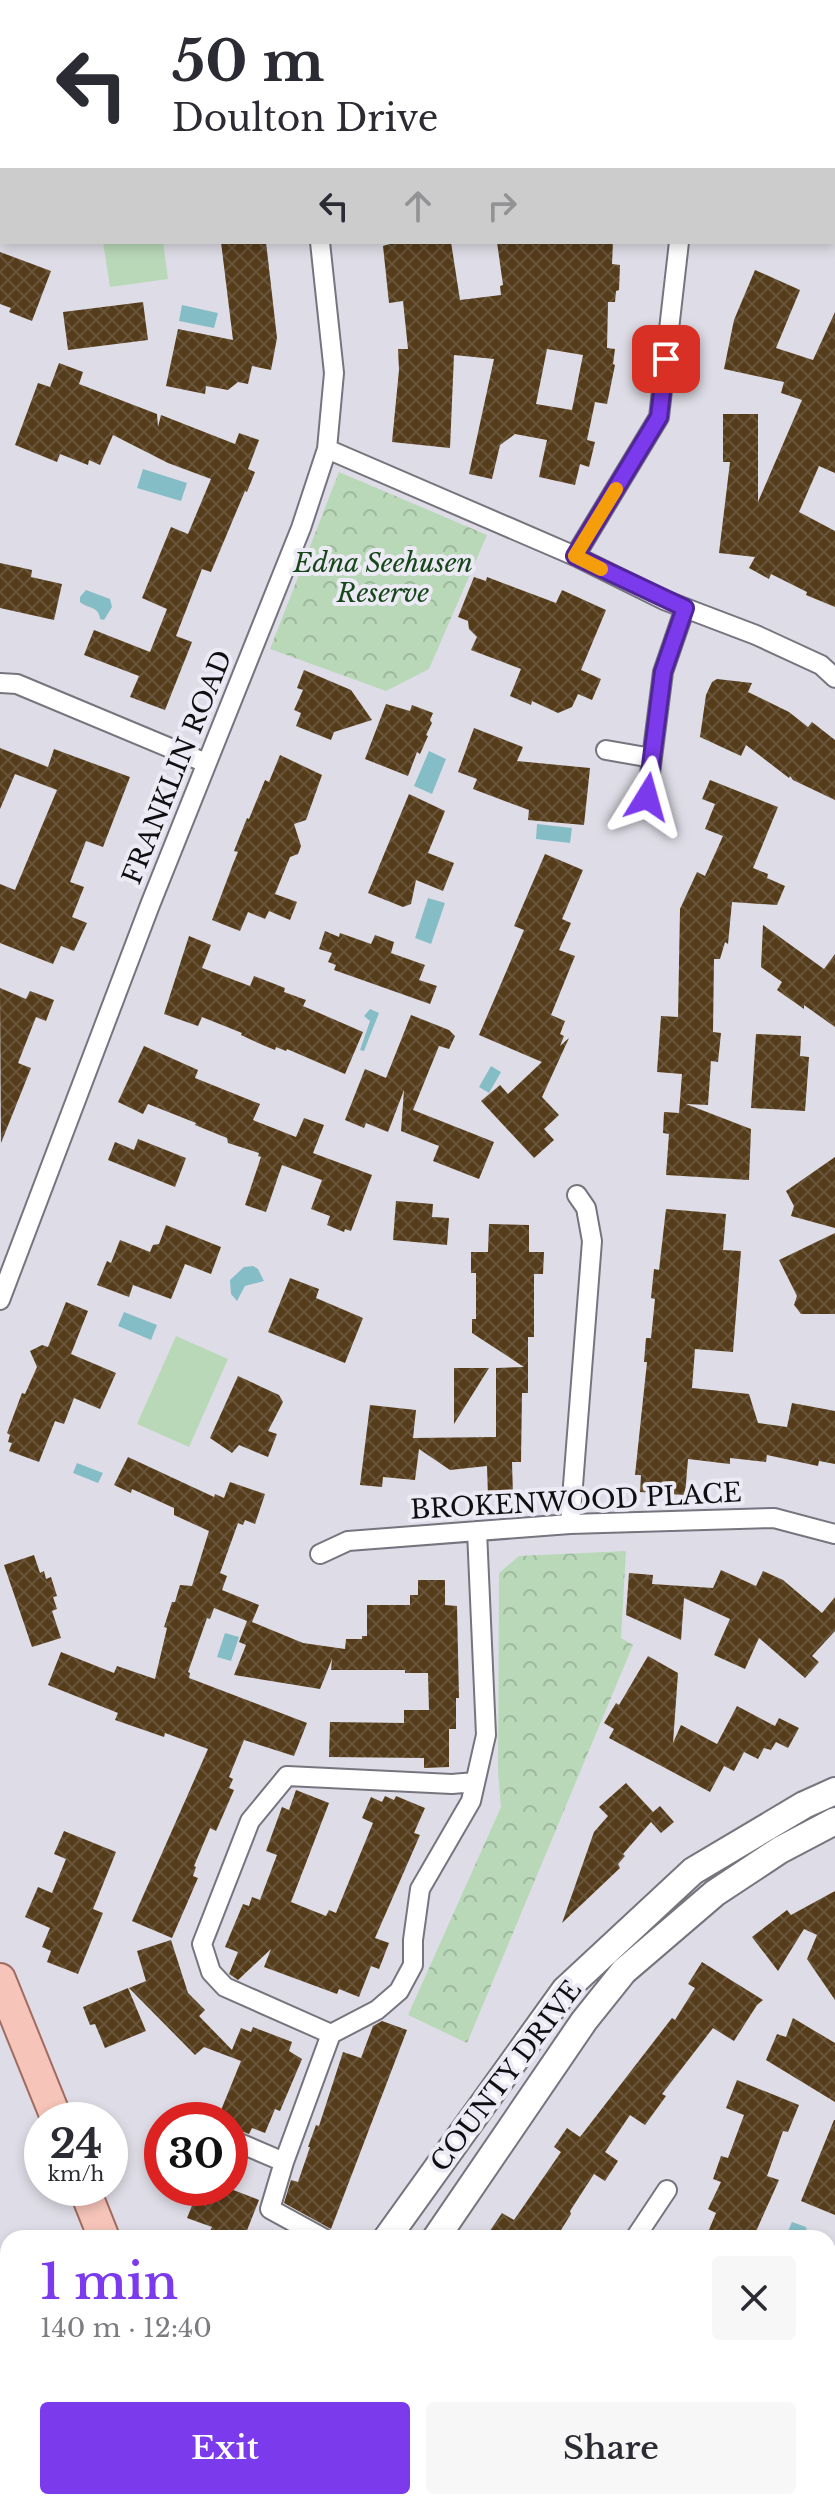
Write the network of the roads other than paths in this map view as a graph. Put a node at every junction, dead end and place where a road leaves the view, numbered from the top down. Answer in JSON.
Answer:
{"nodes":[{"id":1,"x":320,"y":244,"type":"edge"},
{"id":2,"x":679,"y":244,"type":"edge"},
{"id":3,"x":327,"y":449,"type":"junction"},
{"id":4,"x":575,"y":556,"type":"junction"},
{"id":5,"x":685,"y":608,"type":"junction"},
{"id":6,"x":835,"y":678,"type":"edge"},
{"id":7,"x":0,"y":683,"type":"edge"},
{"id":8,"x":606,"y":750,"type":"dead end"},
{"id":9,"x":652,"y":758,"type":"junction"},
{"id":10,"x":206,"y":763,"type":"junction"},
{"id":11,"x":647,"y":797,"type":"dead end"},
{"id":12,"x":577,"y":1195,"type":"dead end"},
{"id":13,"x":0,"y":1300,"type":"edge"},
{"id":14,"x":570,"y":1524,"type":"junction"},
{"id":15,"x":477,"y":1531,"type":"junction"},
{"id":16,"x":835,"y":1534,"type":"edge"},
{"id":17,"x":320,"y":1554,"type":"dead end"},
{"id":18,"x":475,"y":1782,"type":"junction"},
{"id":19,"x":835,"y":1791,"type":"edge"},
{"id":20,"x":835,"y":1821,"type":"edge"},
{"id":21,"x":0,"y":1979,"type":"edge"},
{"id":22,"x":331,"y":2034,"type":"junction"},
{"id":23,"x":50,"y":2102,"type":"edge"},
{"id":24,"x":248,"y":2147,"type":"edge"},
{"id":25,"x":284,"y":2162,"type":"junction"},
{"id":26,"x":667,"y":2190,"type":"dead end"},
{"id":27,"x":91,"y":2206,"type":"edge"},
{"id":28,"x":101,"y":2230,"type":"edge"},
{"id":29,"x":308,"y":2230,"type":"edge"},
{"id":30,"x":393,"y":2230,"type":"edge"},
{"id":31,"x":441,"y":2230,"type":"edge"},
{"id":32,"x":644,"y":2230,"type":"edge"}],
"edges":[{"from":1,"to":3,"type":"street","name":"FRANKLIN ROAD"},
{"from":2,"to":4,"type":"street"},
{"from":3,"to":4,"type":"street"},
{"from":3,"to":10,"type":"street","name":"FRANKLIN ROAD"},
{"from":4,"to":5,"type":"street"},
{"from":5,"to":6,"type":"street"},
{"from":5,"to":9,"type":"street"},
{"from":7,"to":10,"type":"street"},
{"from":8,"to":9,"type":"street"},
{"from":9,"to":11,"type":"street"},
{"from":10,"to":13,"type":"street","name":"FRANKLIN ROAD"},
{"from":12,"to":14,"type":"street"},
{"from":14,"to":15,"type":"street","name":"BROKENWOOD PLACE"},
{"from":14,"to":16,"type":"street","name":"BROKENWOOD PLACE"},
{"from":15,"to":17,"type":"street","name":"BROKENWOOD PLACE"},
{"from":15,"to":18,"type":"street"},
{"from":18,"to":22,"type":"street"},
{"from":18,"to":22,"type":"street"},
{"from":19,"to":30,"type":"main road","name":"COUNTY DRIVE"},
{"from":20,"to":31,"type":"main road","name":"COUNTY DRIVE"},
{"from":21,"to":23,"type":"main road"},
{"from":22,"to":25,"type":"street"},
{"from":24,"to":25,"type":"street"},
{"from":25,"to":29,"type":"street"},
{"from":26,"to":32,"type":"street"},
{"from":27,"to":28,"type":"main road"}]}
